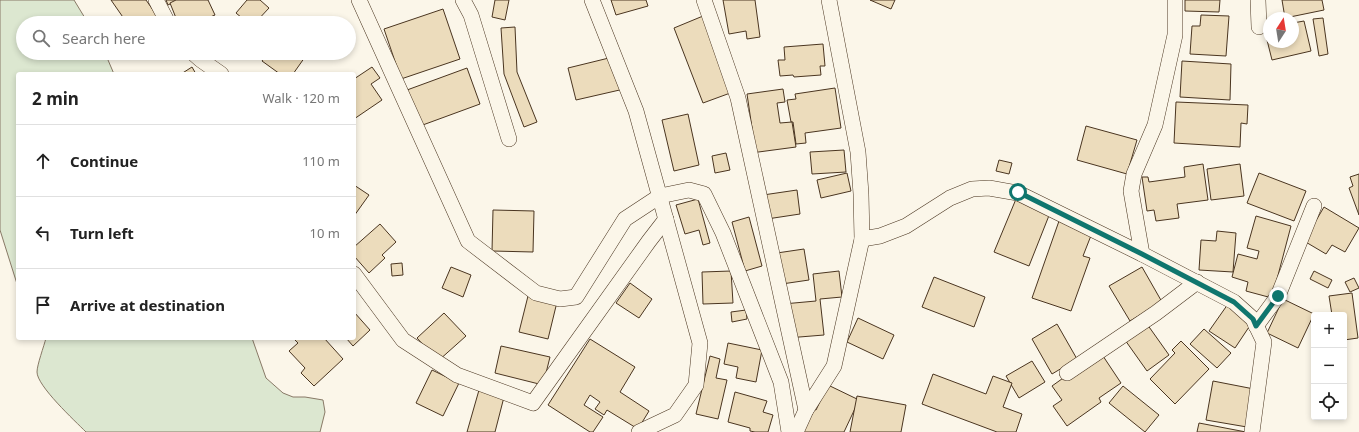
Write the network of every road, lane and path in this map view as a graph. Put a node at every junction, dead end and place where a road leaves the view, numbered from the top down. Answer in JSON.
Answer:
{"nodes":[{"id":1,"x":156,"y":0,"type":"edge"},
{"id":2,"x":359,"y":0,"type":"edge"},
{"id":3,"x":463,"y":0,"type":"edge"},
{"id":4,"x":592,"y":0,"type":"edge"},
{"id":5,"x":704,"y":0,"type":"edge"},
{"id":6,"x":829,"y":0,"type":"edge"},
{"id":7,"x":1176,"y":0,"type":"edge"},
{"id":8,"x":1258,"y":0,"type":"edge"},
{"id":9,"x":164,"y":16,"type":"edge"},
{"id":10,"x":1259,"y":27,"type":"dead end"},
{"id":11,"x":201,"y":60,"type":"edge"},
{"id":12,"x":218,"y":72,"type":"edge"},
{"id":13,"x":509,"y":139,"type":"dead end"},
{"id":14,"x":660,"y":196,"type":"junction"},
{"id":15,"x":1314,"y":206,"type":"dead end"},
{"id":16,"x":666,"y":219,"type":"junction"},
{"id":17,"x":862,"y":239,"type":"junction"},
{"id":18,"x":1142,"y":254,"type":"junction"},
{"id":19,"x":356,"y":277,"type":"edge"},
{"id":20,"x":1197,"y":282,"type":"junction"},
{"id":21,"x":1256,"y":326,"type":"junction"},
{"id":22,"x":1067,"y":373,"type":"dead end"},
{"id":23,"x":806,"y":410,"type":"junction"},
{"id":24,"x":639,"y":432,"type":"edge"},
{"id":25,"x":789,"y":432,"type":"edge"},
{"id":26,"x":796,"y":432,"type":"edge"},
{"id":27,"x":1252,"y":432,"type":"edge"}],
"edges":[{"from":1,"to":9,"type":"street"},
{"from":2,"to":14,"type":"street"},
{"from":3,"to":13,"type":"street"},
{"from":4,"to":14,"type":"street"},
{"from":5,"to":23,"type":"street"},
{"from":6,"to":17,"type":"street"},
{"from":7,"to":18,"type":"street"},
{"from":8,"to":10,"type":"street"},
{"from":11,"to":12,"type":"street"},
{"from":14,"to":16,"type":"street"},
{"from":14,"to":25,"type":"street"},
{"from":15,"to":21,"type":"street"},
{"from":16,"to":19,"type":"street"},
{"from":16,"to":24,"type":"street"},
{"from":17,"to":18,"type":"street"},
{"from":17,"to":23,"type":"street"},
{"from":18,"to":20,"type":"street"},
{"from":20,"to":21,"type":"street"},
{"from":20,"to":22,"type":"street"},
{"from":21,"to":27,"type":"street"},
{"from":23,"to":26,"type":"street"}]}
